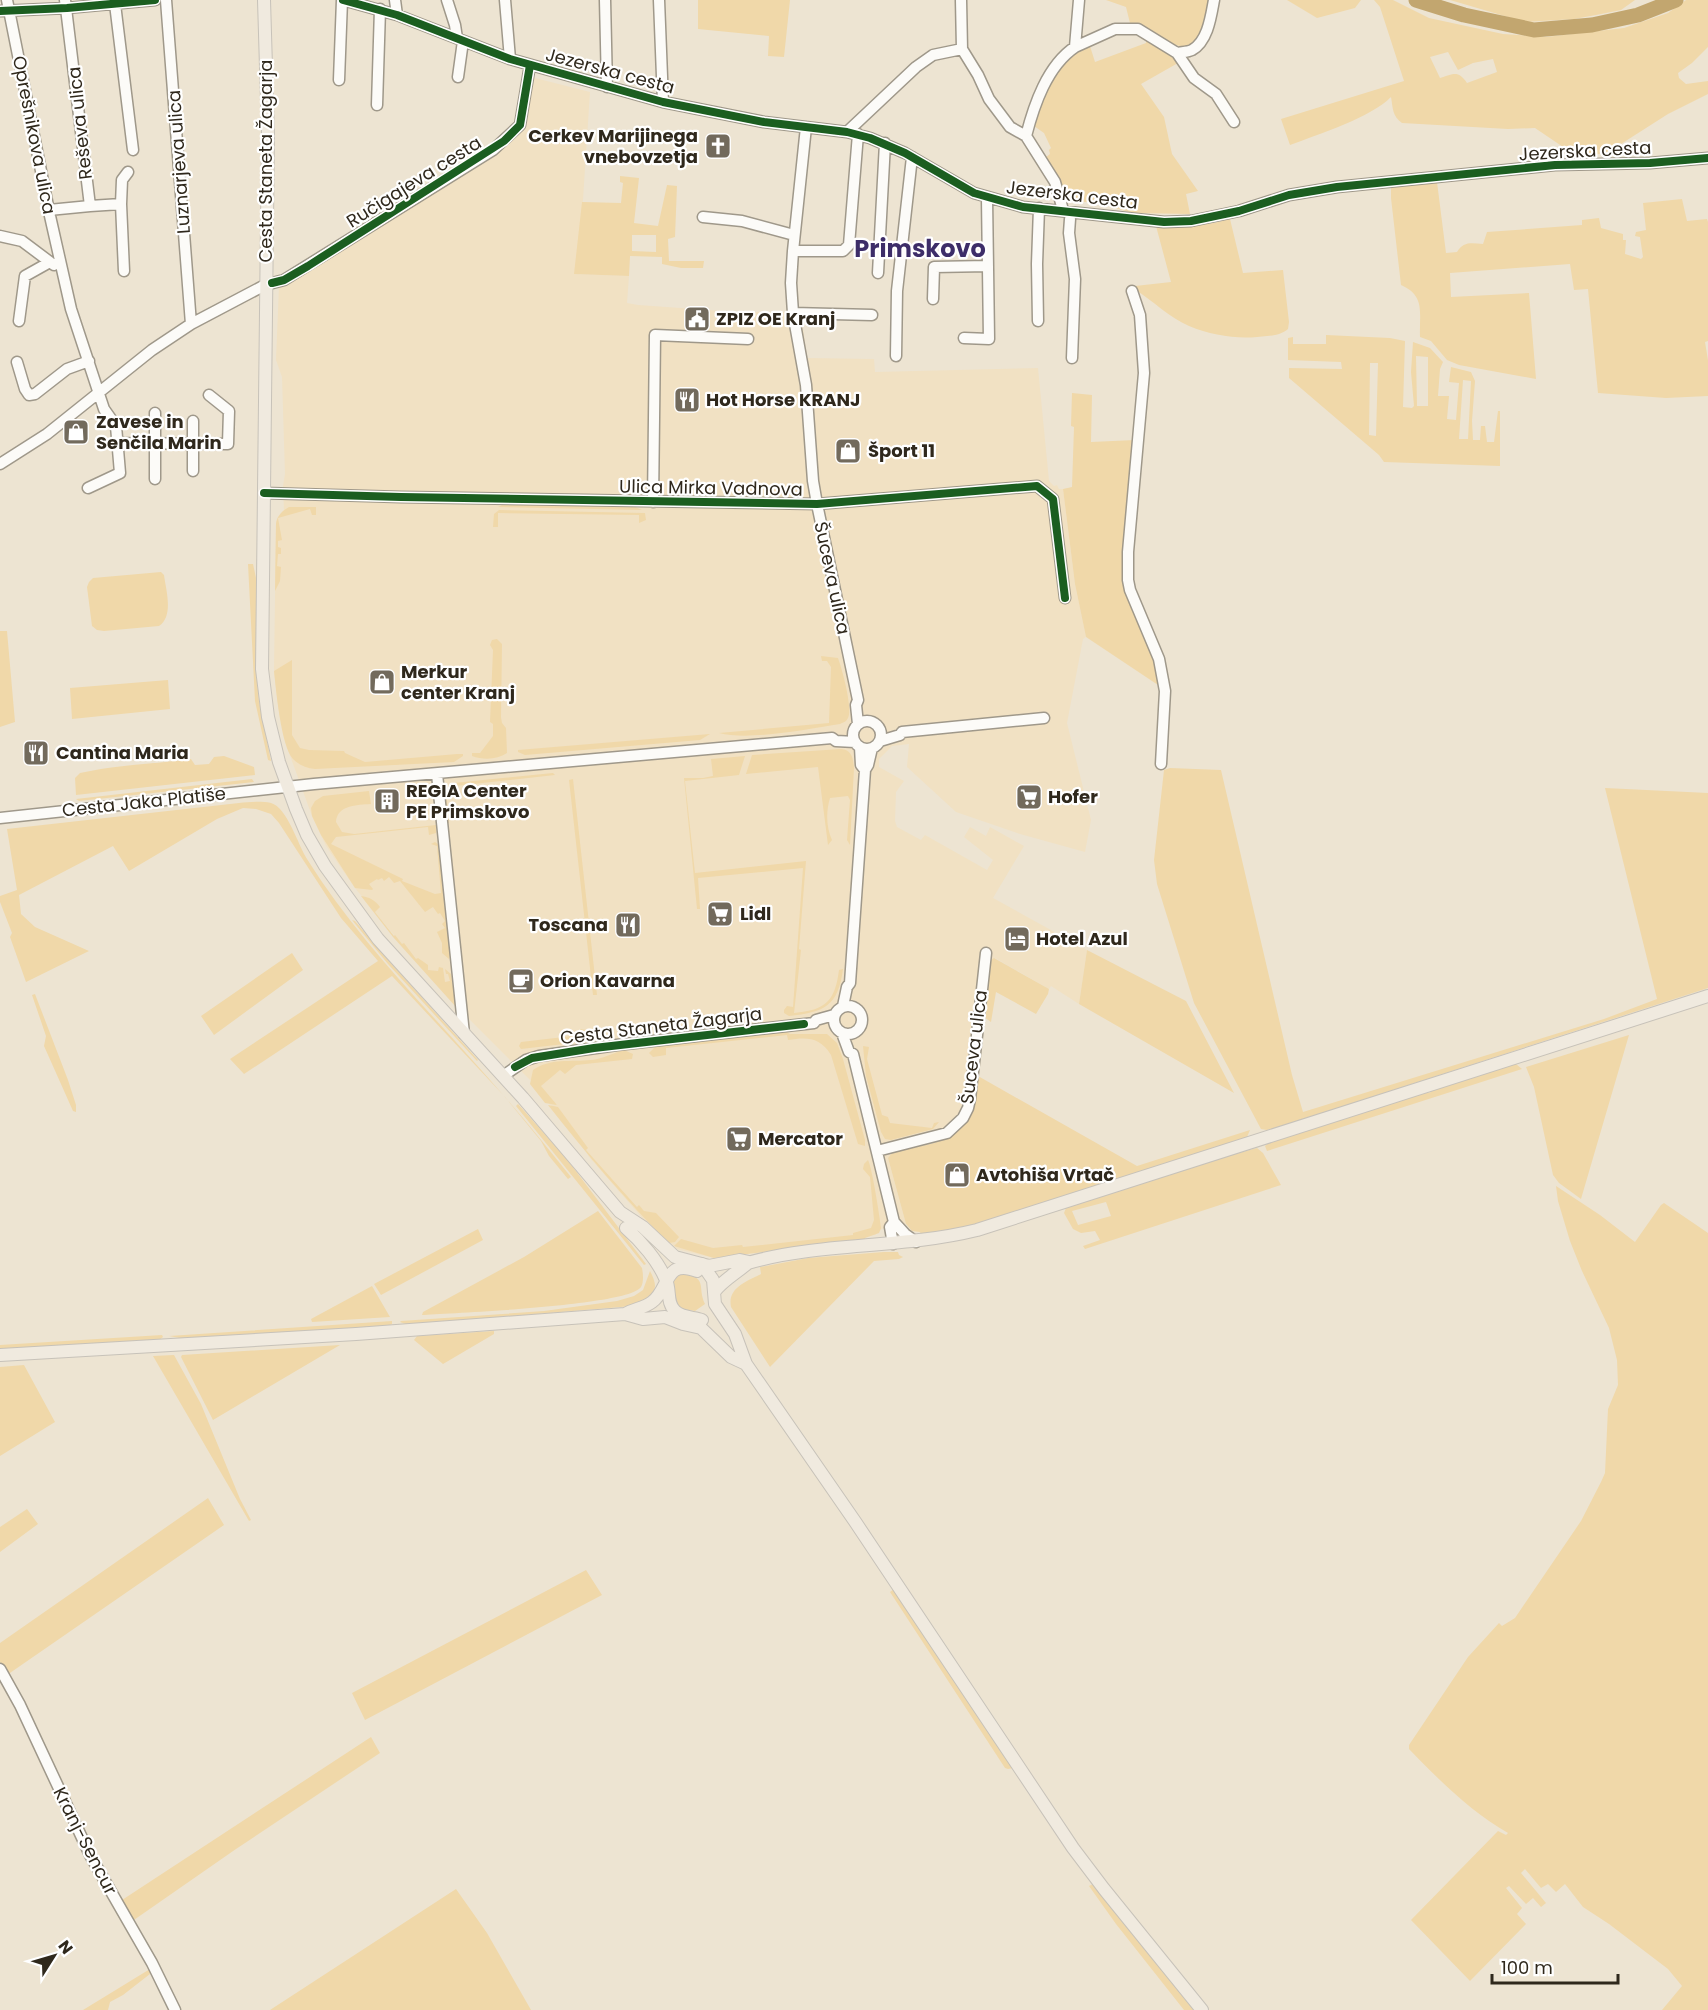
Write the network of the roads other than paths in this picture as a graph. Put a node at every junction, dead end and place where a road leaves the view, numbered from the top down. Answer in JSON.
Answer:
{"nodes":[{"id":1,"x":7,"y":0,"type":"edge"},
{"id":2,"x":148,"y":0,"type":"edge"},
{"id":3,"x":155,"y":0,"type":"edge"},
{"id":4,"x":166,"y":0,"type":"edge"},
{"id":5,"x":264,"y":0,"type":"edge"},
{"id":6,"x":395,"y":0,"type":"edge"},
{"id":7,"x":447,"y":0,"type":"edge"},
{"id":8,"x":505,"y":0,"type":"edge"},
{"id":9,"x":605,"y":0,"type":"edge"},
{"id":10,"x":659,"y":0,"type":"edge"},
{"id":11,"x":961,"y":0,"type":"edge"},
{"id":12,"x":1079,"y":0,"type":"edge"},
{"id":13,"x":1214,"y":0,"type":"edge"},
{"id":14,"x":348,"y":1,"type":"edge"},
{"id":15,"x":66,"y":4,"type":"edge"},
{"id":16,"x":115,"y":4,"type":"junction"},
{"id":17,"x":380,"y":9,"type":"junction"},
{"id":18,"x":5,"y":12,"type":"edge"},
{"id":19,"x":397,"y":15,"type":"junction"},
{"id":20,"x":460,"y":40,"type":"junction"},
{"id":21,"x":1075,"y":47,"type":"junction"},
{"id":22,"x":963,"y":49,"type":"junction"},
{"id":23,"x":1177,"y":53,"type":"junction"},
{"id":24,"x":510,"y":59,"type":"junction"},
{"id":25,"x":530,"y":65,"type":"junction"},
{"id":26,"x":458,"y":78,"type":"dead end"},
{"id":27,"x":339,"y":80,"type":"dead end"},
{"id":28,"x":607,"y":87,"type":"junction"},
{"id":29,"x":663,"y":102,"type":"junction"},
{"id":30,"x":377,"y":105,"type":"dead end"},
{"id":31,"x":1234,"y":122,"type":"dead end"},
{"id":32,"x":806,"y":127,"type":"junction"},
{"id":33,"x":853,"y":133,"type":"junction"},
{"id":34,"x":1026,"y":136,"type":"junction"},
{"id":35,"x":885,"y":143,"type":"junction"},
{"id":36,"x":133,"y":150,"type":"dead end"},
{"id":37,"x":912,"y":157,"type":"junction"},
{"id":38,"x":1708,"y":158,"type":"edge"},
{"id":39,"x":128,"y":172,"type":"dead end"},
{"id":40,"x":987,"y":198,"type":"junction"},
{"id":41,"x":122,"y":204,"type":"junction"},
{"id":42,"x":90,"y":206,"type":"junction"},
{"id":43,"x":1039,"y":208,"type":"junction"},
{"id":44,"x":49,"y":210,"type":"junction"},
{"id":45,"x":1066,"y":214,"type":"junction"},
{"id":46,"x":703,"y":218,"type":"dead end"},
{"id":47,"x":794,"y":235,"type":"junction"},
{"id":48,"x":0,"y":236,"type":"edge"},
{"id":49,"x":793,"y":250,"type":"junction"},
{"id":50,"x":50,"y":262,"type":"junction"},
{"id":51,"x":988,"y":266,"type":"junction"},
{"id":52,"x":62,"y":270,"type":"junction"},
{"id":53,"x":124,"y":271,"type":"dead end"},
{"id":54,"x":878,"y":273,"type":"dead end"},
{"id":55,"x":265,"y":285,"type":"junction"},
{"id":56,"x":1132,"y":291,"type":"dead end"},
{"id":57,"x":933,"y":299,"type":"dead end"},
{"id":58,"x":793,"y":313,"type":"junction"},
{"id":59,"x":872,"y":315,"type":"dead end"},
{"id":60,"x":19,"y":321,"type":"dead end"},
{"id":61,"x":1038,"y":321,"type":"dead end"},
{"id":62,"x":191,"y":324,"type":"junction"},
{"id":63,"x":964,"y":338,"type":"dead end"},
{"id":64,"x":748,"y":339,"type":"dead end"},
{"id":65,"x":896,"y":356,"type":"dead end"},
{"id":66,"x":1072,"y":357,"type":"dead end"},
{"id":67,"x":89,"y":361,"type":"junction"},
{"id":68,"x":17,"y":363,"type":"dead end"},
{"id":69,"x":99,"y":391,"type":"junction"},
{"id":70,"x":209,"y":395,"type":"dead end"},
{"id":71,"x":156,"y":413,"type":"dead end"},
{"id":72,"x":193,"y":421,"type":"dead end"},
{"id":73,"x":119,"y":443,"type":"junction"},
{"id":74,"x":155,"y":444,"type":"junction"},
{"id":75,"x":193,"y":444,"type":"junction"},
{"id":76,"x":0,"y":464,"type":"edge"},
{"id":77,"x":193,"y":471,"type":"dead end"},
{"id":78,"x":155,"y":479,"type":"dead end"},
{"id":79,"x":88,"y":488,"type":"dead end"},
{"id":80,"x":264,"y":493,"type":"junction"},
{"id":81,"x":653,"y":502,"type":"junction"},
{"id":82,"x":817,"y":504,"type":"junction"},
{"id":83,"x":1065,"y":598,"type":"dead end"},
{"id":84,"x":858,"y":700,"type":"junction"},
{"id":85,"x":1044,"y":718,"type":"dead end"},
{"id":86,"x":875,"y":724,"type":"junction"},
{"id":87,"x":856,"y":726,"type":"junction"},
{"id":88,"x":902,"y":732,"type":"junction"},
{"id":89,"x":832,"y":738,"type":"junction"},
{"id":90,"x":857,"y":744,"type":"junction"},
{"id":91,"x":876,"y":744,"type":"junction"},
{"id":92,"x":1161,"y":764,"type":"dead end"},
{"id":93,"x":865,"y":770,"type":"junction"},
{"id":94,"x":437,"y":774,"type":"junction"},
{"id":95,"x":288,"y":787,"type":"junction"},
{"id":96,"x":0,"y":818,"type":"edge"},
{"id":97,"x":986,"y":953,"type":"dead end"},
{"id":98,"x":850,"y":983,"type":"junction"},
{"id":99,"x":1708,"y":996,"type":"edge"},
{"id":100,"x":843,"y":1006,"type":"junction"},
{"id":101,"x":855,"y":1007,"type":"junction"},
{"id":102,"x":834,"y":1015,"type":"junction"},
{"id":103,"x":813,"y":1023,"type":"junction"},
{"id":104,"x":839,"y":1030,"type":"junction"},
{"id":105,"x":856,"y":1032,"type":"junction"},
{"id":106,"x":464,"y":1034,"type":"junction"},
{"id":107,"x":853,"y":1054,"type":"junction"},
{"id":108,"x":503,"y":1076,"type":"junction"},
{"id":109,"x":877,"y":1151,"type":"junction"},
{"id":110,"x":894,"y":1222,"type":"junction"},
{"id":111,"x":630,"y":1224,"type":"junction"},
{"id":112,"x":916,"y":1242,"type":"junction"},
{"id":113,"x":893,"y":1244,"type":"junction"},
{"id":114,"x":749,"y":1262,"type":"junction"},
{"id":115,"x":680,"y":1268,"type":"junction"},
{"id":116,"x":704,"y":1269,"type":"junction"},
{"id":117,"x":662,"y":1287,"type":"junction"},
{"id":118,"x":712,"y":1298,"type":"junction"},
{"id":119,"x":670,"y":1313,"type":"junction"},
{"id":120,"x":631,"y":1316,"type":"junction"},
{"id":121,"x":694,"y":1317,"type":"junction"},
{"id":122,"x":723,"y":1347,"type":"junction"},
{"id":123,"x":0,"y":1355,"type":"edge"},
{"id":124,"x":746,"y":1364,"type":"junction"},
{"id":125,"x":0,"y":1669,"type":"edge"},
{"id":126,"x":175,"y":2010,"type":"edge"},
{"id":127,"x":1202,"y":2010,"type":"edge"}],
"edges":[{"from":1,"to":18,"type":"street","name":"Oprešnikova ulica"},
{"from":2,"to":3,"type":"street"},
{"from":2,"to":16,"type":"street"},
{"from":4,"to":62,"type":"street","name":"Luznarjeva ulica"},
{"from":5,"to":55,"type":"main road","name":"Cesta Staneta Žagarja"},
{"from":6,"to":19,"type":"street"},
{"from":7,"to":20,"type":"street"},
{"from":8,"to":24,"type":"street"},
{"from":9,"to":28,"type":"street"},
{"from":10,"to":29,"type":"street","name":"Jezerska cesta"},
{"from":11,"to":22,"type":"street"},
{"from":12,"to":21,"type":"street"},
{"from":13,"to":23,"type":"street"},
{"from":14,"to":17,"type":"street","name":"Jezerska cesta"},
{"from":14,"to":27,"type":"street","name":"Jezerska cesta"},
{"from":15,"to":16,"type":"street"},
{"from":15,"to":18,"type":"street"},
{"from":15,"to":42,"type":"street","name":"Reševa ulica"},
{"from":16,"to":36,"type":"street"},
{"from":17,"to":19,"type":"street","name":"Jezerska cesta"},
{"from":17,"to":30,"type":"street"},
{"from":18,"to":44,"type":"street","name":"Oprešnikova ulica"},
{"from":19,"to":20,"type":"street","name":"Jezerska cesta"},
{"from":20,"to":24,"type":"street","name":"Jezerska cesta"},
{"from":20,"to":26,"type":"street"},
{"from":21,"to":23,"type":"street"},
{"from":21,"to":34,"type":"street"},
{"from":22,"to":33,"type":"street"},
{"from":22,"to":34,"type":"street"},
{"from":23,"to":31,"type":"street"},
{"from":24,"to":25,"type":"street","name":"Jezerska cesta"},
{"from":25,"to":28,"type":"street","name":"Jezerska cesta"},
{"from":25,"to":55,"type":"street","name":"Ručigajeva cesta"},
{"from":28,"to":29,"type":"street","name":"Jezerska cesta"},
{"from":29,"to":32,"type":"street","name":"Jezerska cesta"},
{"from":32,"to":33,"type":"street","name":"Jezerska cesta"},
{"from":32,"to":47,"type":"street","name":"Šuceva ulica"},
{"from":33,"to":35,"type":"street","name":"Jezerska cesta"},
{"from":33,"to":49,"type":"street"},
{"from":34,"to":45,"type":"street"},
{"from":35,"to":37,"type":"street","name":"Jezerska cesta"},
{"from":35,"to":54,"type":"street"},
{"from":37,"to":40,"type":"street","name":"Jezerska cesta"},
{"from":37,"to":65,"type":"street"},
{"from":38,"to":45,"type":"street","name":"Jezerska cesta"},
{"from":39,"to":41,"type":"street"},
{"from":40,"to":43,"type":"street","name":"Jezerska cesta"},
{"from":40,"to":51,"type":"street","name":"Jezerska cesta"},
{"from":41,"to":42,"type":"street"},
{"from":41,"to":53,"type":"street"},
{"from":42,"to":44,"type":"street","name":"Reševa ulica"},
{"from":43,"to":45,"type":"street","name":"Jezerska cesta"},
{"from":43,"to":61,"type":"street","name":"Jezerska cesta"},
{"from":44,"to":52,"type":"street","name":"Oprešnikova ulica"},
{"from":45,"to":66,"type":"street","name":"Jezerska cesta"},
{"from":46,"to":47,"type":"street"},
{"from":47,"to":49,"type":"street","name":"Šuceva ulica"},
{"from":48,"to":50,"type":"street"},
{"from":49,"to":58,"type":"street","name":"Šuceva ulica"},
{"from":50,"to":52,"type":"street"},
{"from":50,"to":60,"type":"street"},
{"from":51,"to":57,"type":"street"},
{"from":51,"to":63,"type":"street","name":"Jezerska cesta"},
{"from":52,"to":67,"type":"street","name":"Oprešnikova ulica"},
{"from":55,"to":62,"type":"street","name":"Ručigajeva cesta"},
{"from":55,"to":80,"type":"main road","name":"Cesta Staneta Žagarja"},
{"from":56,"to":92,"type":"street"},
{"from":58,"to":59,"type":"street"},
{"from":58,"to":82,"type":"street","name":"Šuceva ulica"},
{"from":62,"to":69,"type":"street","name":"Ručigajeva cesta"},
{"from":64,"to":81,"type":"street","name":"Ulica Mirka Vadnova"},
{"from":67,"to":68,"type":"street"},
{"from":67,"to":69,"type":"street","name":"Oprešnikova ulica"},
{"from":69,"to":73,"type":"street","name":"Oprešnikova ulica"},
{"from":69,"to":76,"type":"street","name":"Ručigajeva cesta"},
{"from":70,"to":75,"type":"street"},
{"from":71,"to":74,"type":"street"},
{"from":72,"to":75,"type":"street"},
{"from":73,"to":74,"type":"street"},
{"from":73,"to":79,"type":"street","name":"Oprešnikova ulica"},
{"from":74,"to":75,"type":"street"},
{"from":74,"to":78,"type":"street"},
{"from":75,"to":77,"type":"street"},
{"from":80,"to":81,"type":"street","name":"Ulica Mirka Vadnova"},
{"from":80,"to":95,"type":"main road","name":"Cesta Staneta Žagarja"},
{"from":81,"to":82,"type":"street","name":"Ulica Mirka Vadnova"},
{"from":82,"to":83,"type":"street","name":"Ulica Mirka Vadnova"},
{"from":82,"to":84,"type":"street","name":"Šuceva ulica"},
{"from":84,"to":86,"type":"street","name":"Šuceva ulica"},
{"from":84,"to":87,"type":"street","name":"Šuceva ulica"},
{"from":85,"to":88,"type":"street"},
{"from":86,"to":87,"type":"street"},
{"from":86,"to":88,"type":"street"},
{"from":86,"to":91,"type":"street"},
{"from":87,"to":89,"type":"street"},
{"from":87,"to":90,"type":"street"},
{"from":88,"to":91,"type":"street"},
{"from":89,"to":90,"type":"street"},
{"from":89,"to":94,"type":"street"},
{"from":90,"to":91,"type":"street"},
{"from":90,"to":93,"type":"street"},
{"from":91,"to":93,"type":"street"},
{"from":93,"to":98,"type":"street"},
{"from":94,"to":95,"type":"street"},
{"from":94,"to":106,"type":"street"},
{"from":95,"to":96,"type":"street","name":"Cesta Jaka Platiše"},
{"from":95,"to":106,"type":"main road","name":"Cesta Staneta Žagarja"},
{"from":97,"to":109,"type":"street","name":"Šuceva ulica"},
{"from":98,"to":100,"type":"street"},
{"from":98,"to":101,"type":"street"},
{"from":99,"to":112,"type":"main road"},
{"from":100,"to":101,"type":"street"},
{"from":100,"to":102,"type":"street"},
{"from":101,"to":105,"type":"street"},
{"from":102,"to":103,"type":"street","name":"Cesta Staneta Žagarja"},
{"from":102,"to":104,"type":"street"},
{"from":103,"to":104,"type":"street","name":"Cesta Staneta Žagarja"},
{"from":103,"to":108,"type":"street","name":"Cesta Staneta Žagarja"},
{"from":104,"to":105,"type":"street"},
{"from":104,"to":107,"type":"street"},
{"from":105,"to":107,"type":"street"},
{"from":106,"to":108,"type":"main road","name":"Cesta Staneta Žagarja"},
{"from":107,"to":109,"type":"street"},
{"from":108,"to":111,"type":"main road","name":"Cesta Staneta Žagarja"},
{"from":109,"to":110,"type":"street"},
{"from":110,"to":112,"type":"street"},
{"from":110,"to":113,"type":"street"},
{"from":111,"to":115,"type":"main road","name":"Cesta Staneta Žagarja"},
{"from":111,"to":116,"type":"main road","name":"Cesta Staneta Žagarja"},
{"from":111,"to":117,"type":"main road","name":"Cesta Staneta Žagarja"},
{"from":111,"to":117,"type":"main road","name":"Cesta Staneta Žagarja"},
{"from":112,"to":113,"type":"main road"},
{"from":113,"to":114,"type":"main road"},
{"from":114,"to":116,"type":"main road"},
{"from":114,"to":118,"type":"main road"},
{"from":115,"to":116,"type":"main road"},
{"from":115,"to":117,"type":"main road"},
{"from":116,"to":118,"type":"main road"},
{"from":117,"to":119,"type":"main road"},
{"from":117,"to":120,"type":"main road"},
{"from":118,"to":121,"type":"main road"},
{"from":118,"to":124,"type":"main road"},
{"from":119,"to":120,"type":"main road"},
{"from":119,"to":121,"type":"main road"},
{"from":119,"to":122,"type":"main road"},
{"from":120,"to":123,"type":"main road"},
{"from":121,"to":122,"type":"main road"},
{"from":122,"to":124,"type":"main road"},
{"from":124,"to":127,"type":"main road"},
{"from":125,"to":126,"type":"street","name":"Kranj-Sencur"}]}
